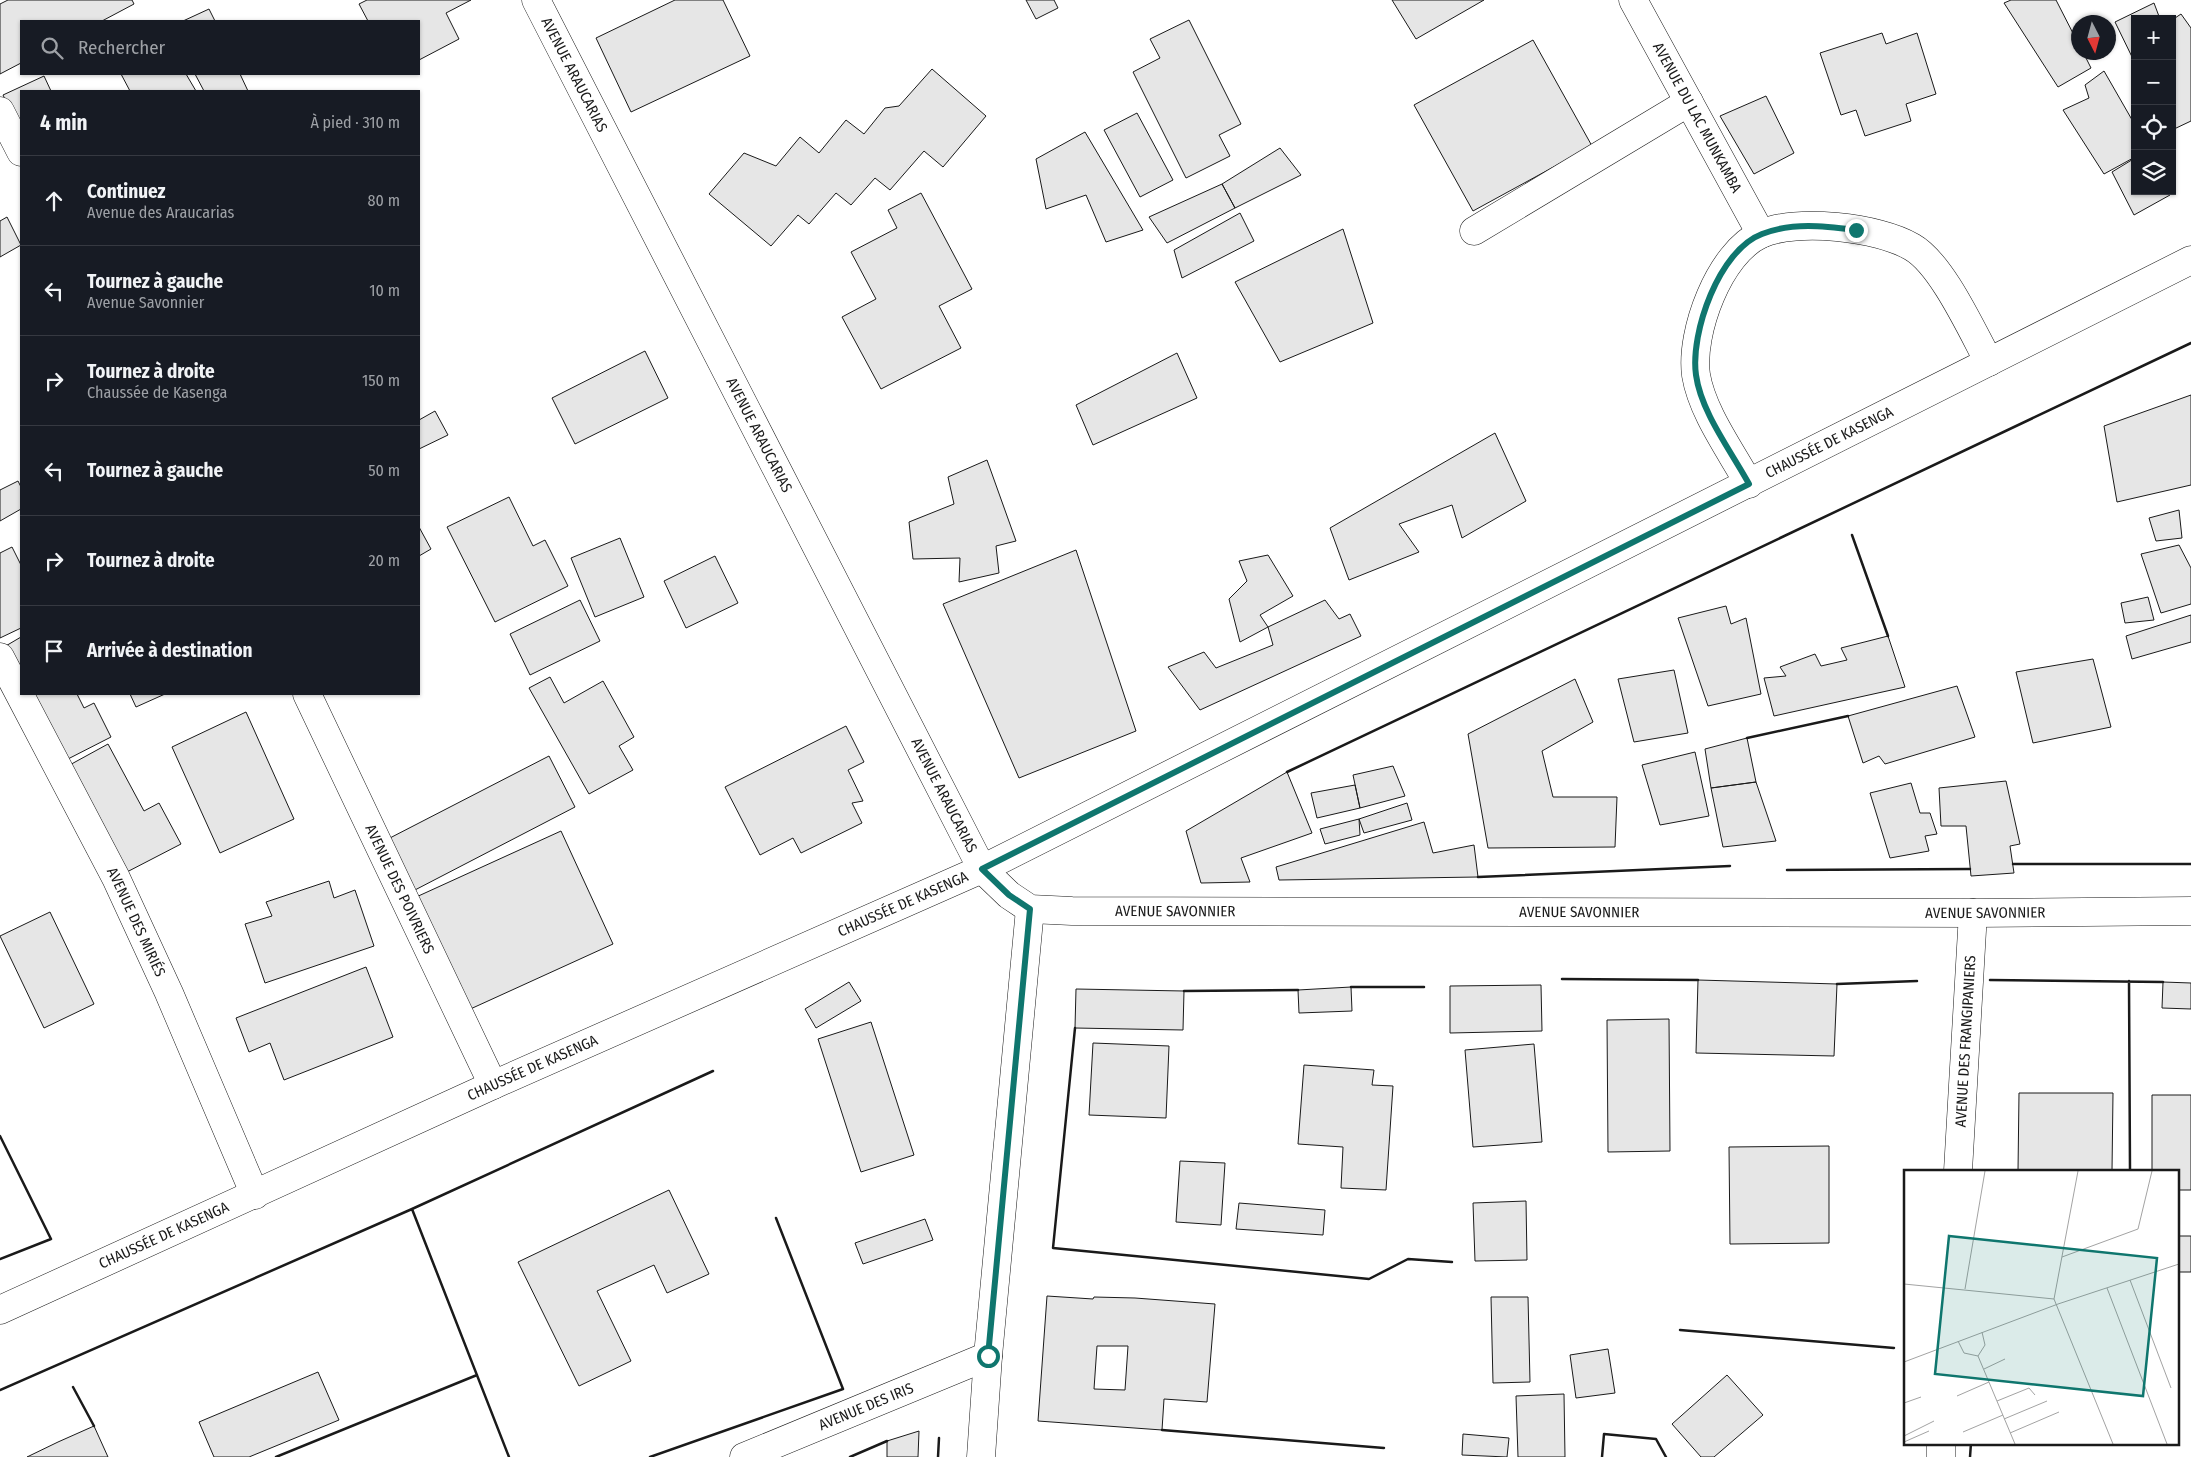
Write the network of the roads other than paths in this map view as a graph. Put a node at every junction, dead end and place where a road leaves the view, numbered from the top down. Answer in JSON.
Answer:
{"nodes":[{"id":1,"x":536,"y":0,"type":"edge"},
{"id":2,"x":1633,"y":0,"type":"edge"},
{"id":3,"x":1689,"y":102,"type":"junction"},
{"id":4,"x":0,"y":112,"type":"edge"},
{"id":5,"x":20,"y":150,"type":"edge"},
{"id":6,"x":1474,"y":232,"type":"dead end"},
{"id":7,"x":1761,"y":234,"type":"junction"},
{"id":8,"x":2191,"y":260,"type":"edge"},
{"id":9,"x":1989,"y":362,"type":"junction"},
{"id":10,"x":1749,"y":484,"type":"junction"},
{"id":11,"x":0,"y":657,"type":"edge"},
{"id":12,"x":307,"y":695,"type":"edge"},
{"id":13,"x":982,"y":869,"type":"junction"},
{"id":14,"x":1030,"y":909,"type":"junction"},
{"id":15,"x":2191,"y":911,"type":"edge"},
{"id":16,"x":1973,"y":913,"type":"junction"},
{"id":17,"x":493,"y":1085,"type":"junction"},
{"id":18,"x":1958,"y":1170,"type":"edge"},
{"id":19,"x":256,"y":1195,"type":"junction"},
{"id":20,"x":0,"y":1310,"type":"edge"},
{"id":21,"x":988,"y":1356,"type":"junction"},
{"id":22,"x":1942,"y":1444,"type":"edge"},
{"id":23,"x":744,"y":1457,"type":"edge"},
{"id":24,"x":981,"y":1457,"type":"edge"},
{"id":25,"x":1941,"y":1457,"type":"edge"}],
"edges":[{"from":1,"to":13,"type":"street","name":"AVENUE ARAUCARIAS"},
{"from":2,"to":3,"type":"street","name":"AVENUE DU LAC MUNKAMBA"},
{"from":3,"to":6,"type":"street"},
{"from":3,"to":7,"type":"street","name":"AVENUE DU LAC MUNKAMBA"},
{"from":4,"to":5,"type":"street"},
{"from":7,"to":9,"type":"street"},
{"from":7,"to":10,"type":"street"},
{"from":8,"to":9,"type":"street","name":"CHAUSSÉE DE KASENGA"},
{"from":9,"to":10,"type":"street","name":"CHAUSSÉE DE KASENGA"},
{"from":10,"to":13,"type":"street","name":"CHAUSSÉE DE KASENGA"},
{"from":11,"to":19,"type":"street","name":"AVENUE DES MIRIÉS"},
{"from":12,"to":17,"type":"street","name":"AVENUE DES POIVRIERS"},
{"from":13,"to":14,"type":"street"},
{"from":13,"to":17,"type":"street","name":"CHAUSSÉE DE KASENGA"},
{"from":14,"to":16,"type":"street","name":"AVENUE SAVONNIER"},
{"from":14,"to":21,"type":"street"},
{"from":15,"to":16,"type":"street","name":"AVENUE SAVONNIER"},
{"from":16,"to":18,"type":"street","name":"AVENUE DES FRANGIPANIERS"},
{"from":17,"to":19,"type":"street","name":"CHAUSSÉE DE KASENGA"},
{"from":19,"to":20,"type":"street","name":"CHAUSSÉE DE KASENGA"},
{"from":21,"to":23,"type":"street","name":"AVENUE DES IRIS"},
{"from":21,"to":24,"type":"street"},
{"from":22,"to":25,"type":"street"}]}
